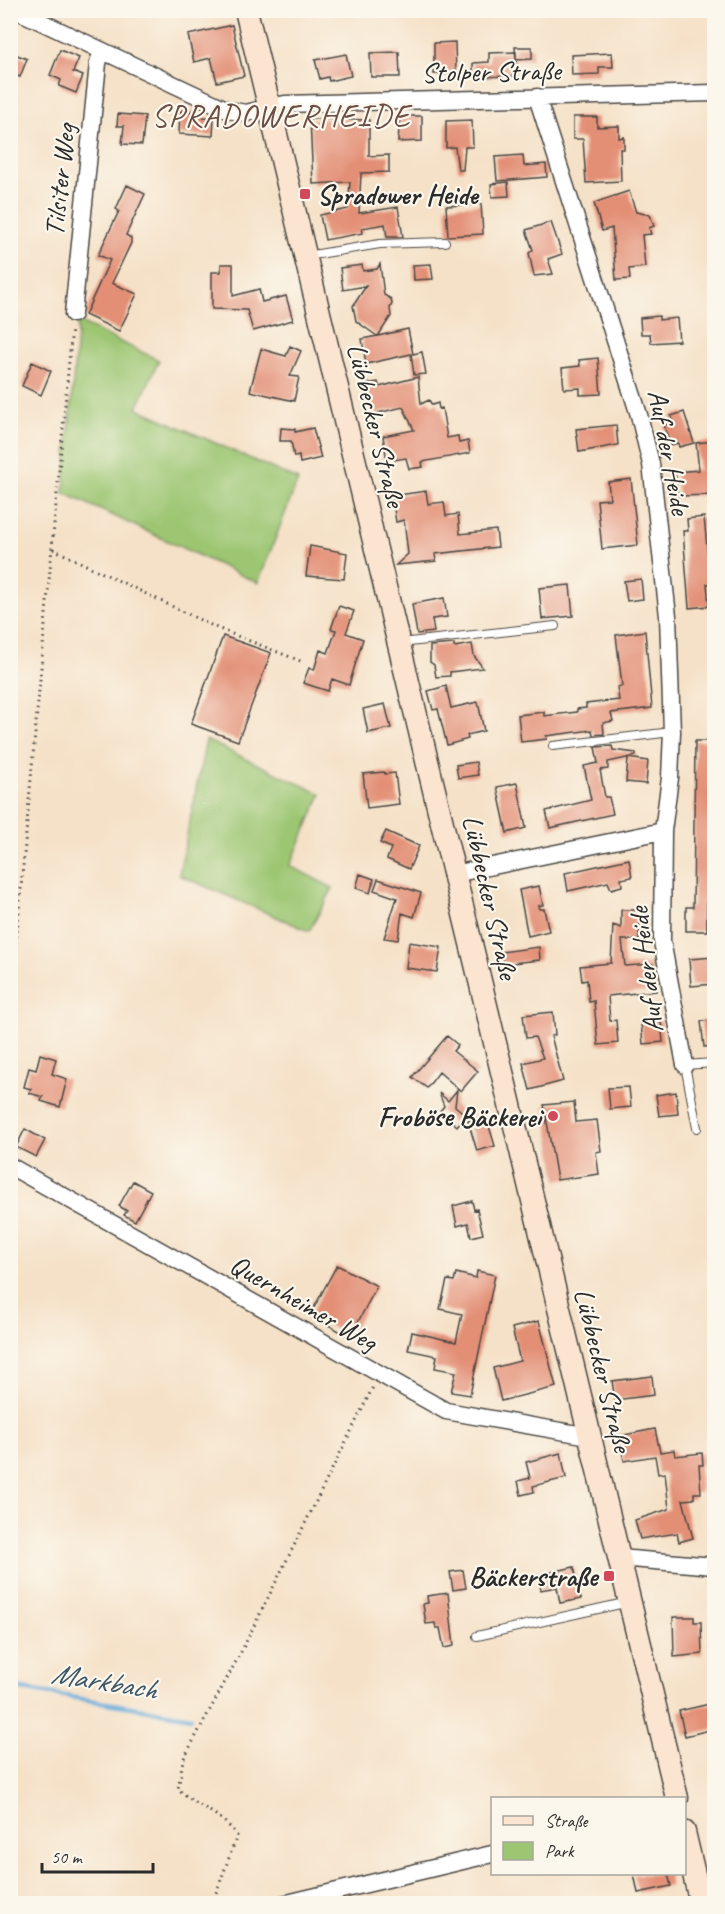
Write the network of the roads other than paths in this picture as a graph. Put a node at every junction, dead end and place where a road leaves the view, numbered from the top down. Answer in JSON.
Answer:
{"nodes":[{"id":1,"x":16,"y":10,"type":"edge"},
{"id":2,"x":246,"y":10,"type":"edge"},
{"id":3,"x":102,"y":51,"type":"junction"},
{"id":4,"x":714,"y":93,"type":"edge"},
{"id":5,"x":537,"y":97,"type":"junction"},
{"id":6,"x":270,"y":108,"type":"junction"},
{"id":7,"x":445,"y":242,"type":"dead end"},
{"id":8,"x":306,"y":256,"type":"junction"},
{"id":9,"x":74,"y":314,"type":"road end"},
{"id":10,"x":555,"y":626,"type":"dead end"},
{"id":11,"x":399,"y":643,"type":"junction"},
{"id":12,"x":672,"y":732,"type":"junction"},
{"id":13,"x":553,"y":746,"type":"dead end"},
{"id":14,"x":663,"y":831,"type":"junction"},
{"id":15,"x":454,"y":874,"type":"junction"},
{"id":16,"x":714,"y":1063,"type":"edge"},
{"id":17,"x":685,"y":1065,"type":"junction"},
{"id":18,"x":697,"y":1128,"type":"dead end"},
{"id":19,"x":10,"y":1166,"type":"edge"},
{"id":20,"x":589,"y":1436,"type":"junction"},
{"id":21,"x":619,"y":1558,"type":"junction"},
{"id":22,"x":714,"y":1566,"type":"edge"},
{"id":23,"x":629,"y":1602,"type":"junction"},
{"id":24,"x":477,"y":1636,"type":"dead end"},
{"id":25,"x":677,"y":1797,"type":"edge"},
{"id":26,"x":686,"y":1840,"type":"edge"},
{"id":27,"x":491,"y":1854,"type":"edge"},
{"id":28,"x":283,"y":1904,"type":"edge"},
{"id":29,"x":701,"y":1904,"type":"edge"}],
"edges":[{"from":1,"to":3,"type":"street","name":"Stolper Straße"},
{"from":2,"to":6,"type":"main road","name":"Lübbecker Straße"},
{"from":3,"to":6,"type":"street","name":"Stolper Straße"},
{"from":3,"to":9,"type":"street","name":"Tilsiter Weg"},
{"from":4,"to":5,"type":"street","name":"Stolper Straße"},
{"from":5,"to":6,"type":"street","name":"Stolper Straße"},
{"from":5,"to":12,"type":"street","name":"Auf der Heide"},
{"from":6,"to":8,"type":"main road","name":"Lübbecker Straße"},
{"from":7,"to":8,"type":"lane"},
{"from":8,"to":11,"type":"main road","name":"Lübbecker Straße"},
{"from":10,"to":11,"type":"lane"},
{"from":11,"to":15,"type":"main road","name":"Lübbecker Straße"},
{"from":12,"to":13,"type":"lane"},
{"from":12,"to":14,"type":"street","name":"Auf der Heide"},
{"from":14,"to":15,"type":"street"},
{"from":14,"to":17,"type":"street","name":"Auf der Heide"},
{"from":15,"to":20,"type":"main road","name":"Lübbecker Straße"},
{"from":16,"to":17,"type":"lane"},
{"from":17,"to":18,"type":"lane"},
{"from":19,"to":20,"type":"street","name":"Quernheimer Weg"},
{"from":20,"to":21,"type":"main road","name":"Lübbecker Straße"},
{"from":21,"to":22,"type":"street"},
{"from":21,"to":23,"type":"main road","name":"Lübbecker Straße"},
{"from":23,"to":24,"type":"lane"},
{"from":23,"to":25,"type":"main road","name":"Lübbecker Straße"},
{"from":26,"to":29,"type":"main road"},
{"from":27,"to":28,"type":"street"}]}
